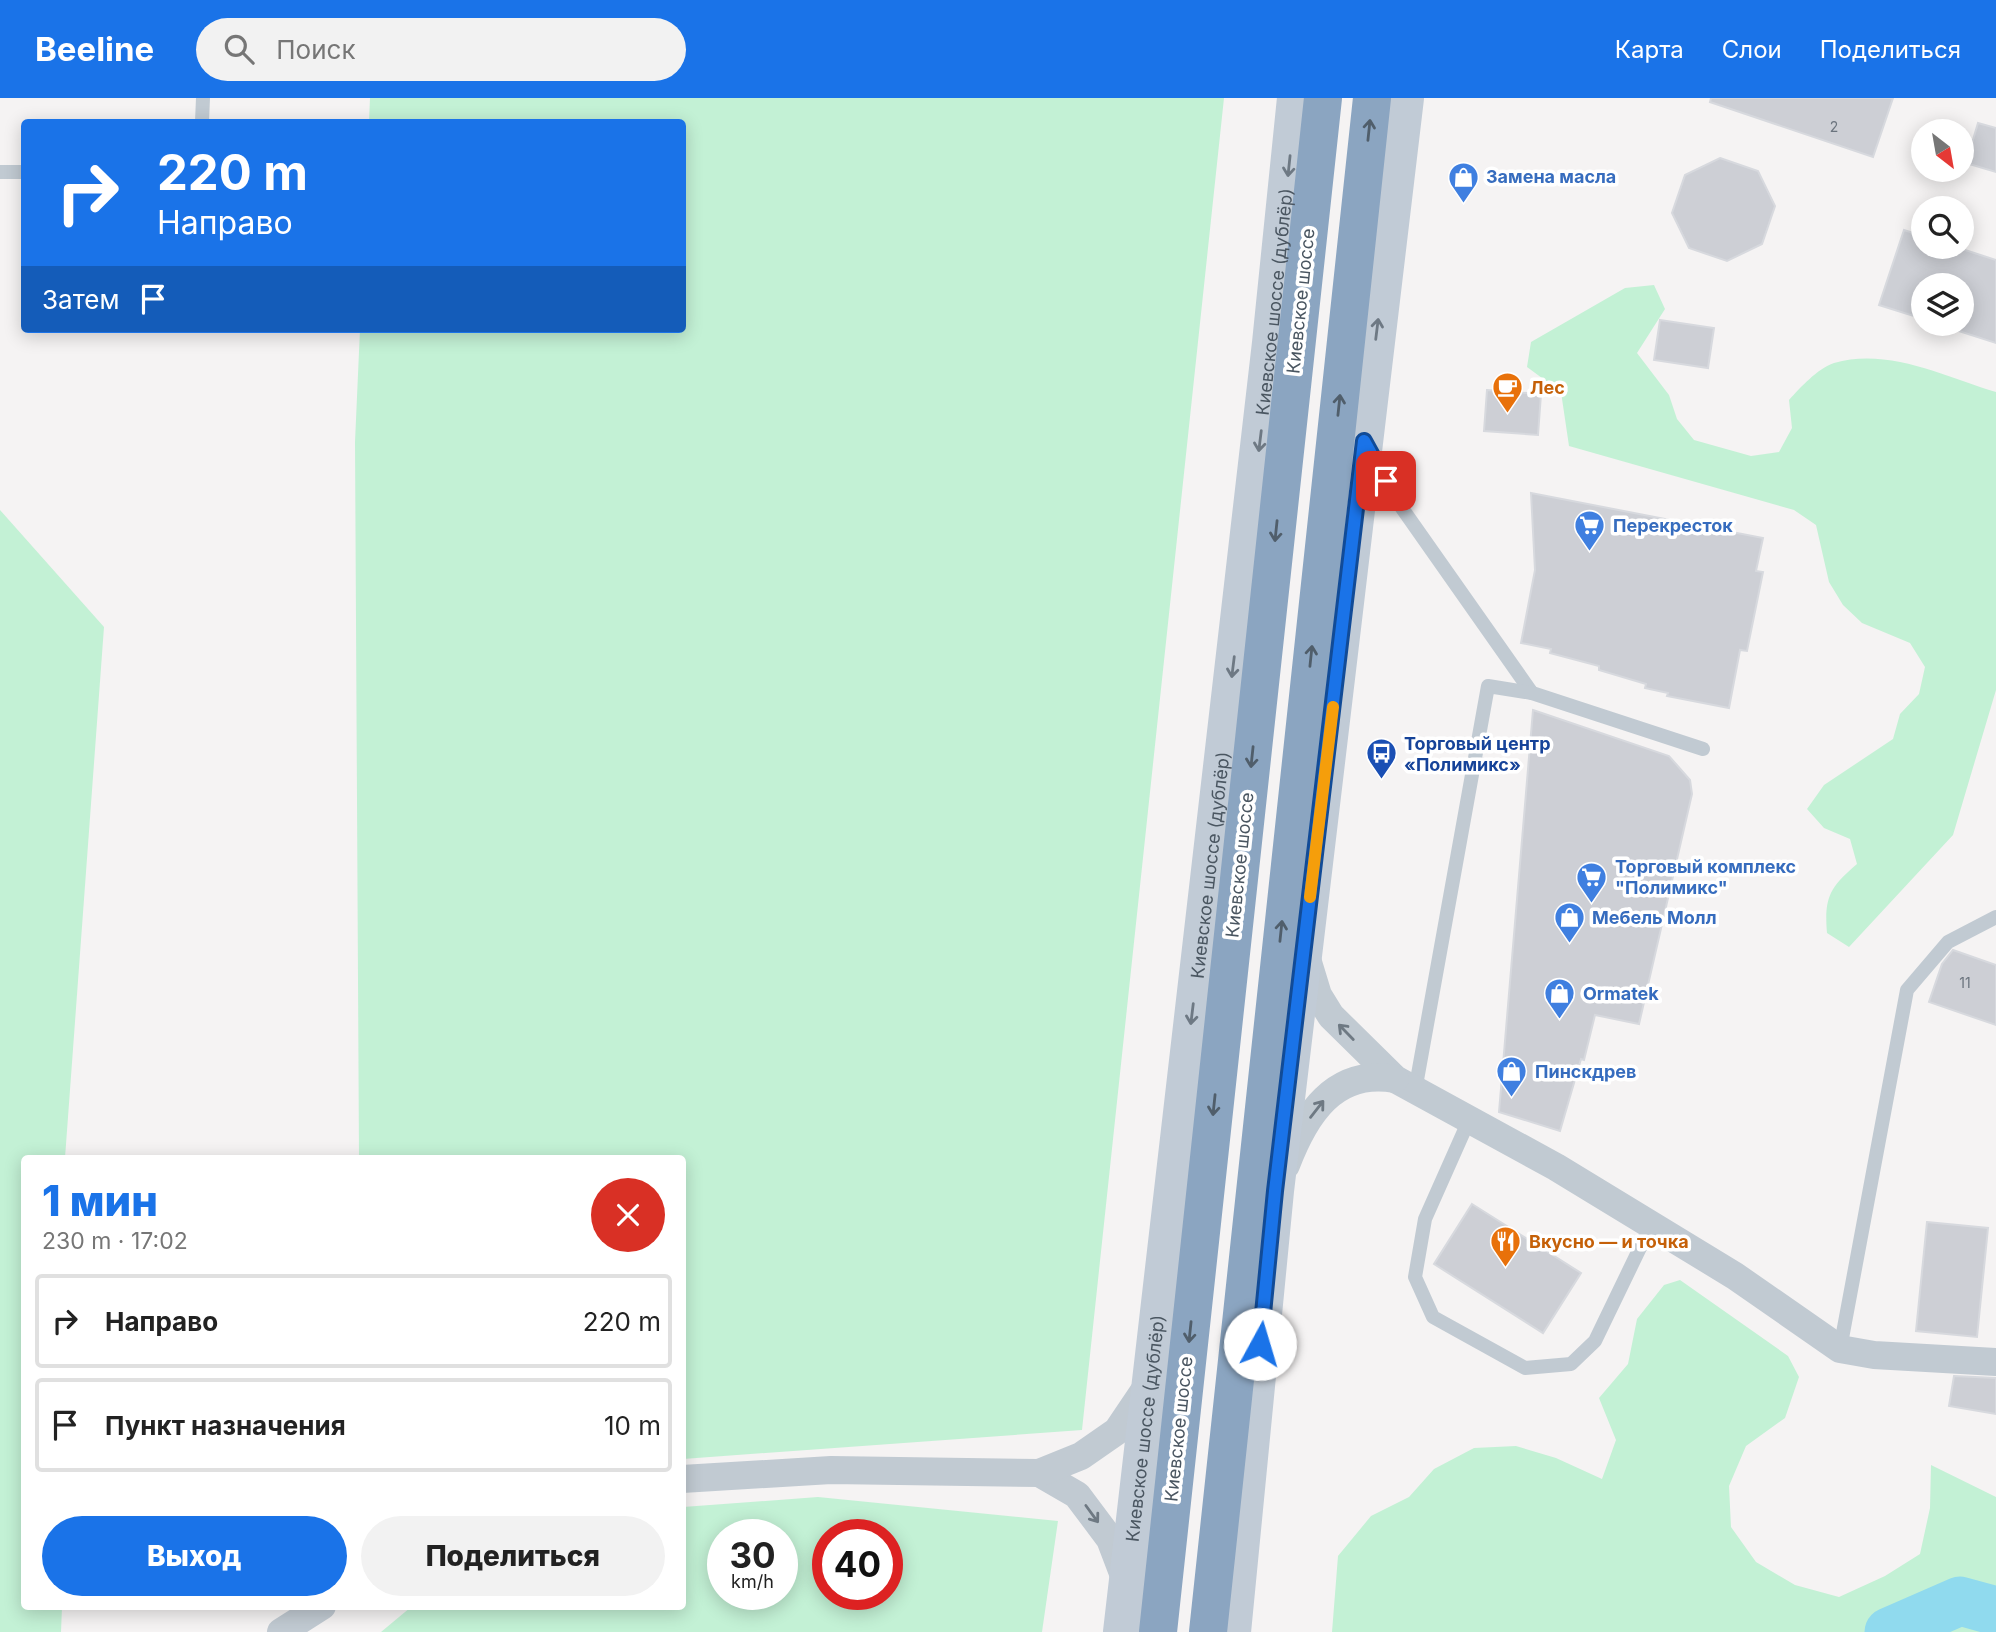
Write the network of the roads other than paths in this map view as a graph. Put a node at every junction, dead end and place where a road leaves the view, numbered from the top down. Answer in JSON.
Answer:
{"nodes":[{"id":1,"x":203,"y":98,"type":"edge"},
{"id":2,"x":1296,"y":98,"type":"edge"},
{"id":3,"x":1323,"y":98,"type":"edge"},
{"id":4,"x":1372,"y":98,"type":"edge"},
{"id":5,"x":1405,"y":98,"type":"edge"},
{"id":6,"x":202,"y":119,"type":"edge"},
{"id":7,"x":0,"y":172,"type":"edge"},
{"id":8,"x":21,"y":172,"type":"edge"},
{"id":9,"x":1364,"y":441,"type":"junction"},
{"id":10,"x":1532,"y":694,"type":"junction"},
{"id":11,"x":1703,"y":748,"type":"dead end"},
{"id":12,"x":1996,"y":917,"type":"edge"},
{"id":13,"x":1304,"y":948,"type":"junction"},
{"id":14,"x":1405,"y":1085,"type":"junction"},
{"id":15,"x":1469,"y":1120,"type":"junction"},
{"id":16,"x":1266,"y":1178,"type":"junction"},
{"id":17,"x":1651,"y":1225,"type":"junction"},
{"id":18,"x":1840,"y":1349,"type":"junction"},
{"id":19,"x":1996,"y":1362,"type":"edge"},
{"id":20,"x":1148,"y":1385,"type":"junction"},
{"id":21,"x":1039,"y":1473,"type":"junction"},
{"id":22,"x":686,"y":1479,"type":"edge"},
{"id":23,"x":1127,"y":1586,"type":"junction"},
{"id":24,"x":316,"y":1610,"type":"edge"},
{"id":25,"x":281,"y":1632,"type":"edge"},
{"id":26,"x":1122,"y":1632,"type":"edge"},
{"id":27,"x":1158,"y":1632,"type":"edge"},
{"id":28,"x":1208,"y":1632,"type":"edge"},
{"id":29,"x":1232,"y":1632,"type":"edge"}],
"edges":[{"from":1,"to":6,"type":"lane"},
{"from":2,"to":20,"type":"main road","name":"Киевское шоссе (дублёр)","one_way":true},
{"from":3,"to":27,"type":"highway","name":"Киевское шоссе","one_way":true},
{"from":16,"to":4,"type":"highway","one_way":true},
{"from":9,"to":5,"type":"main road","one_way":true},
{"from":7,"to":8,"type":"lane"},
{"from":9,"to":10,"type":"lane"},
{"from":9,"to":13,"type":"main road"},
{"from":10,"to":11,"type":"lane"},
{"from":10,"to":14,"type":"lane"},
{"from":12,"to":18,"type":"lane"},
{"from":14,"to":13,"type":"street","one_way":true},
{"from":13,"to":16,"type":"main road"},
{"from":14,"to":15,"type":"street"},
{"from":16,"to":14,"type":"street","one_way":true},
{"from":15,"to":17,"type":"street"},
{"from":15,"to":17,"type":"lane"},
{"from":16,"to":28,"type":"highway"},
{"from":16,"to":29,"type":"main road"},
{"from":17,"to":18,"type":"street"},
{"from":18,"to":19,"type":"street"},
{"from":20,"to":21,"type":"street"},
{"from":20,"to":23,"type":"main road","name":"Киевское шоссе (дублёр)"},
{"from":21,"to":22,"type":"street"},
{"from":21,"to":23,"type":"street","one_way":true},
{"from":23,"to":26,"type":"main road","name":"Киевское шоссе (дублёр)"},
{"from":24,"to":25,"type":"street"}]}
